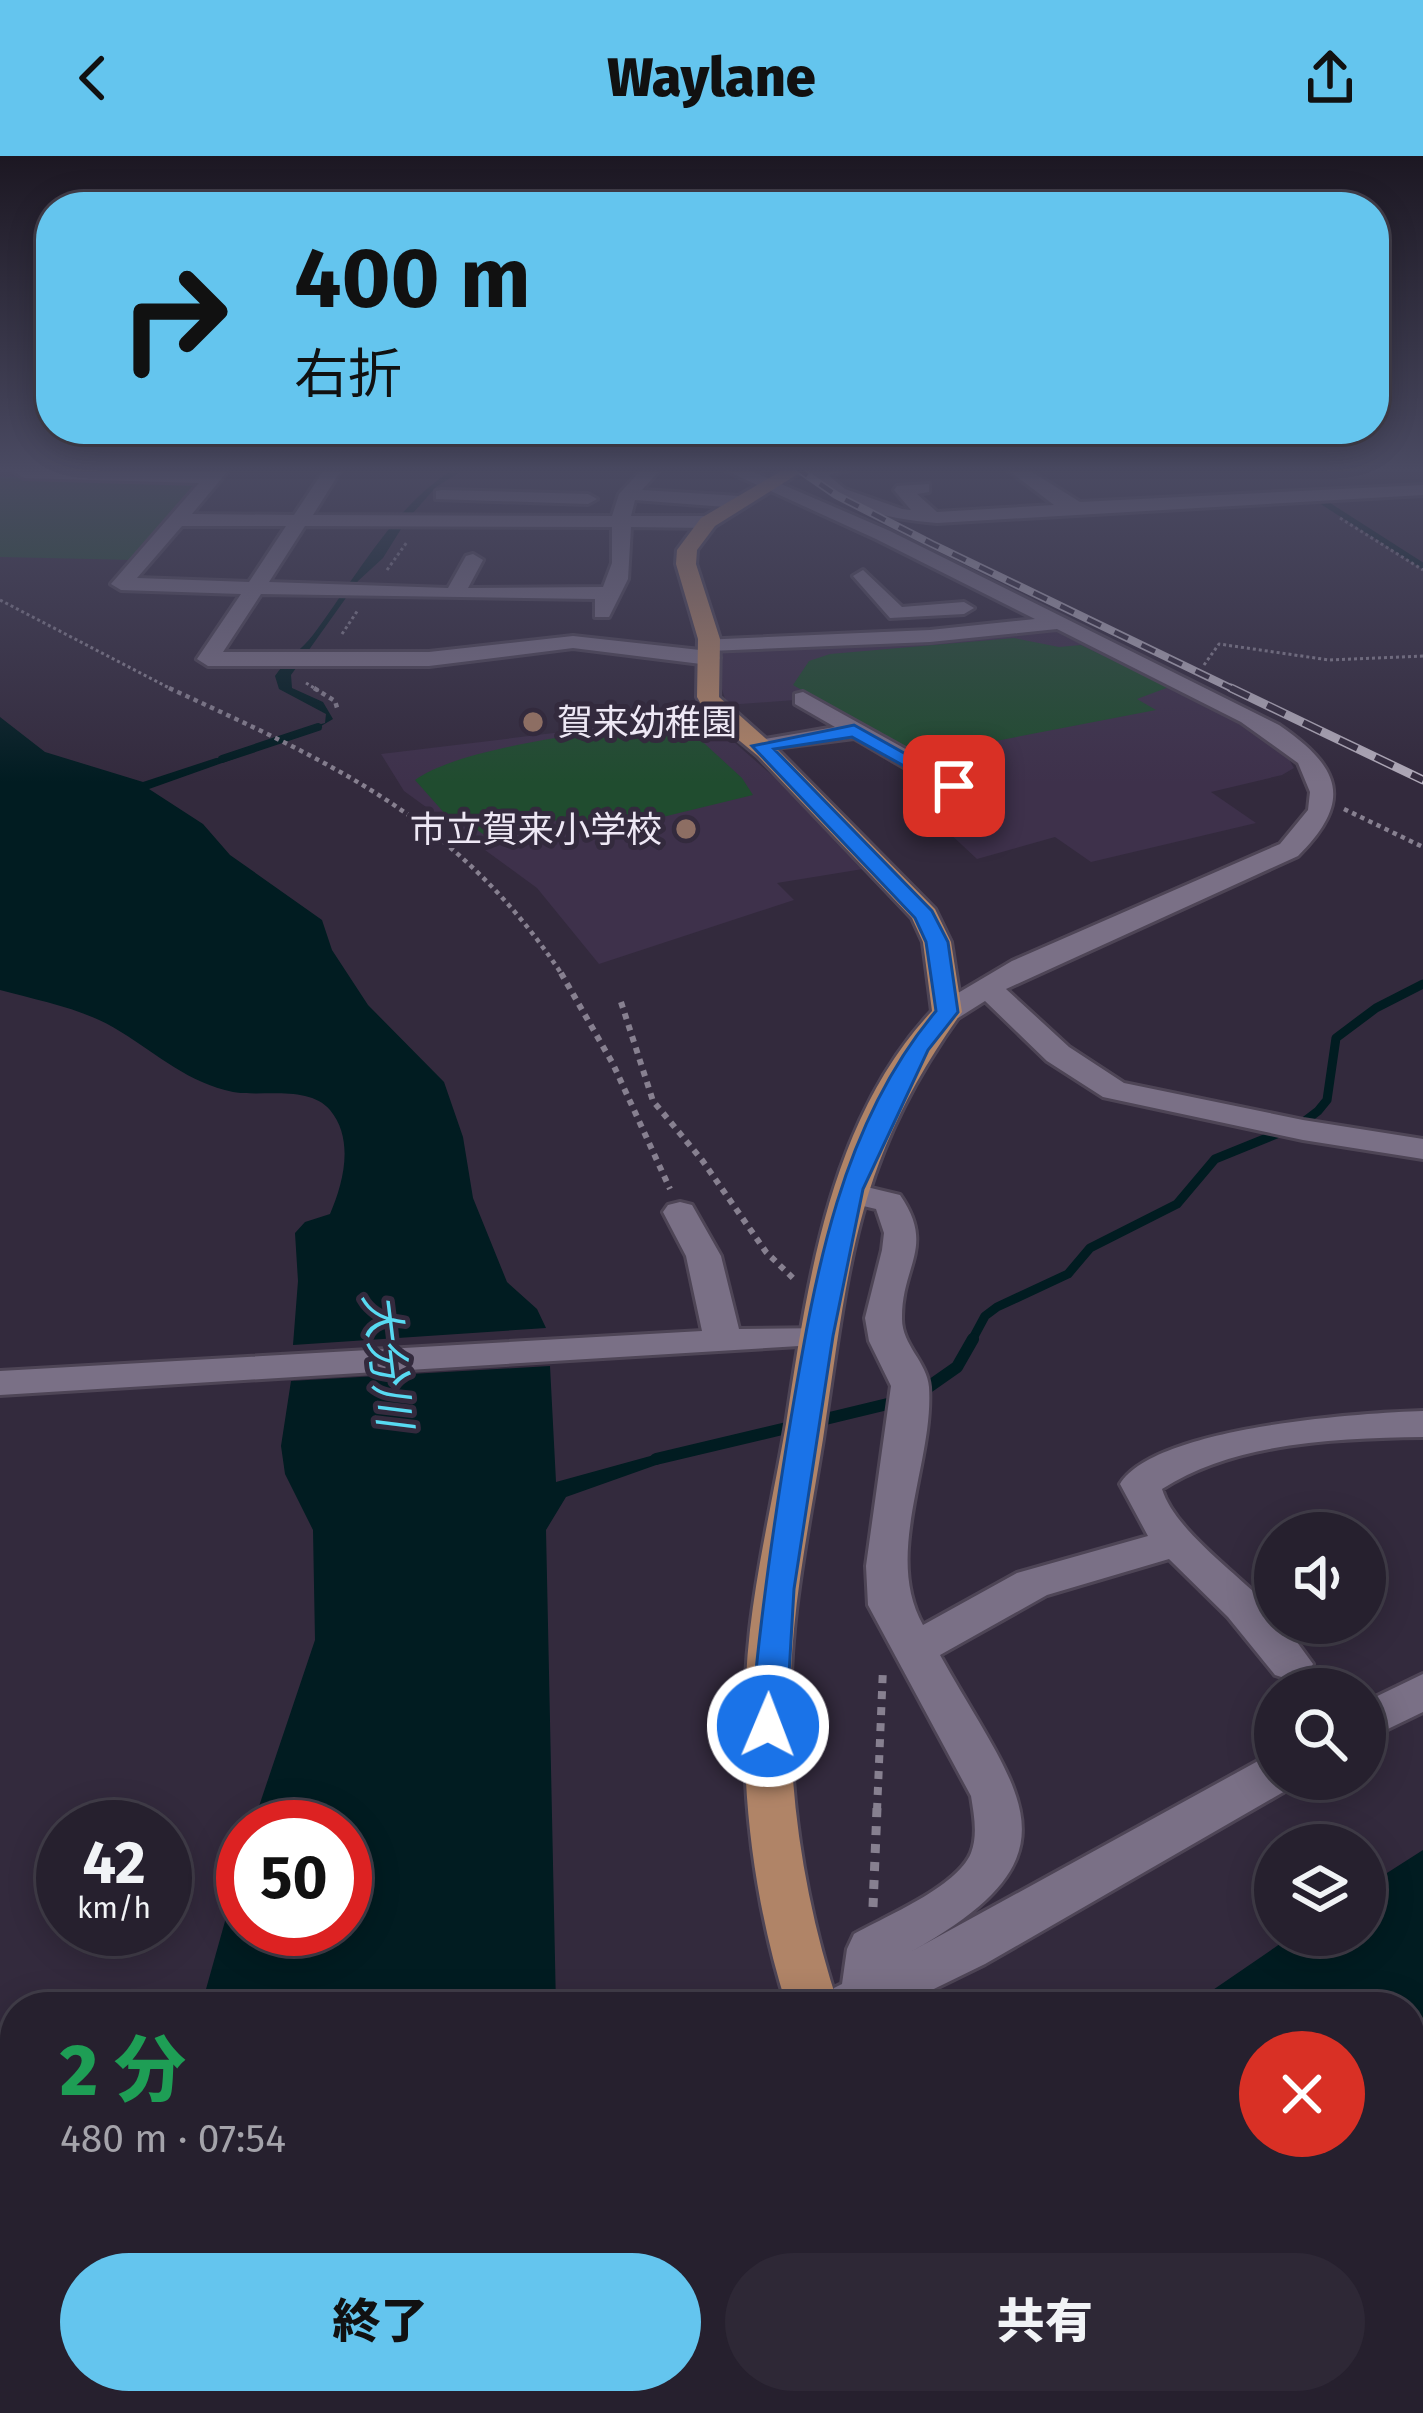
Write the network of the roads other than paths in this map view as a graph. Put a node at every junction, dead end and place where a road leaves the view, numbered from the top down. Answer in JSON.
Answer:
{"nodes":[{"id":1,"x":131,"y":572,"type":"edge"},
{"id":2,"x":266,"y":572,"type":"edge"},
{"id":3,"x":468,"y":572,"type":"edge"},
{"id":4,"x":618,"y":572,"type":"edge"},
{"id":5,"x":688,"y":572,"type":"edge"},
{"id":6,"x":958,"y":572,"type":"edge"},
{"id":7,"x":863,"y":576,"type":"dead end"},
{"id":8,"x":255,"y":589,"type":"junction"},
{"id":9,"x":607,"y":593,"type":"junction"},
{"id":10,"x":456,"y":600,"type":"junction"},
{"id":11,"x":964,"y":608,"type":"dead end"},
{"id":12,"x":935,"y":611,"type":"junction"},
{"id":13,"x":1060,"y":623,"type":"junction"},
{"id":14,"x":944,"y":635,"type":"junction"},
{"id":15,"x":604,"y":644,"type":"junction"},
{"id":16,"x":709,"y":651,"type":"junction"},
{"id":17,"x":433,"y":659,"type":"junction"},
{"id":18,"x":427,"y":686,"type":"dead end"},
{"id":19,"x":803,"y":699,"type":"dead end"},
{"id":20,"x":854,"y":731,"type":"junction"},
{"id":21,"x":761,"y":746,"type":"junction"},
{"id":22,"x":954,"y":786,"type":"dead end"},
{"id":23,"x":986,"y":986,"type":"junction"},
{"id":24,"x":947,"y":1012,"type":"junction"},
{"id":25,"x":1423,"y":1149,"type":"edge"},
{"id":26,"x":850,"y":1193,"type":"junction"},
{"id":27,"x":680,"y":1212,"type":"road end"},
{"id":28,"x":819,"y":1336,"type":"junction"},
{"id":29,"x":712,"y":1341,"type":"junction"},
{"id":30,"x":0,"y":1383,"type":"edge"},
{"id":31,"x":1423,"y":1424,"type":"edge"},
{"id":32,"x":1178,"y":1542,"type":"junction"},
{"id":33,"x":912,"y":1651,"type":"junction"},
{"id":34,"x":1291,"y":1664,"type":"dead end"},
{"id":35,"x":1423,"y":1691,"type":"edge"},
{"id":36,"x":1386,"y":1711,"type":"edge"},
{"id":37,"x":1254,"y":1786,"type":"edge"},
{"id":38,"x":861,"y":1984,"type":"edge"},
{"id":39,"x":809,"y":1992,"type":"edge"}],
"edges":[{"from":1,"to":8,"type":"street"},
{"from":2,"to":8,"type":"street"},
{"from":3,"to":10,"type":"street"},
{"from":4,"to":9,"type":"street"},
{"from":5,"to":16,"type":"main road"},
{"from":6,"to":13,"type":"street"},
{"from":7,"to":12,"type":"street"},
{"from":8,"to":10,"type":"street"},
{"from":8,"to":17,"type":"street"},
{"from":9,"to":10,"type":"street"},
{"from":9,"to":15,"type":"street"},
{"from":11,"to":12,"type":"street"},
{"from":12,"to":14,"type":"street"},
{"from":13,"to":14,"type":"street"},
{"from":13,"to":23,"type":"street"},
{"from":14,"to":16,"type":"street"},
{"from":15,"to":16,"type":"street"},
{"from":15,"to":17,"type":"street"},
{"from":16,"to":21,"type":"main road"},
{"from":17,"to":18,"type":"street"},
{"from":19,"to":20,"type":"street"},
{"from":20,"to":21,"type":"street"},
{"from":20,"to":22,"type":"street"},
{"from":21,"to":24,"type":"main road"},
{"from":23,"to":24,"type":"street"},
{"from":23,"to":25,"type":"street"},
{"from":24,"to":26,"type":"main road"},
{"from":26,"to":28,"type":"main road"},
{"from":26,"to":33,"type":"street"},
{"from":27,"to":29,"type":"street"},
{"from":28,"to":29,"type":"street"},
{"from":28,"to":39,"type":"main road"},
{"from":29,"to":30,"type":"street"},
{"from":31,"to":32,"type":"street"},
{"from":32,"to":33,"type":"street"},
{"from":32,"to":34,"type":"street"},
{"from":33,"to":38,"type":"street"},
{"from":35,"to":36,"type":"street"},
{"from":37,"to":38,"type":"street"}]}
